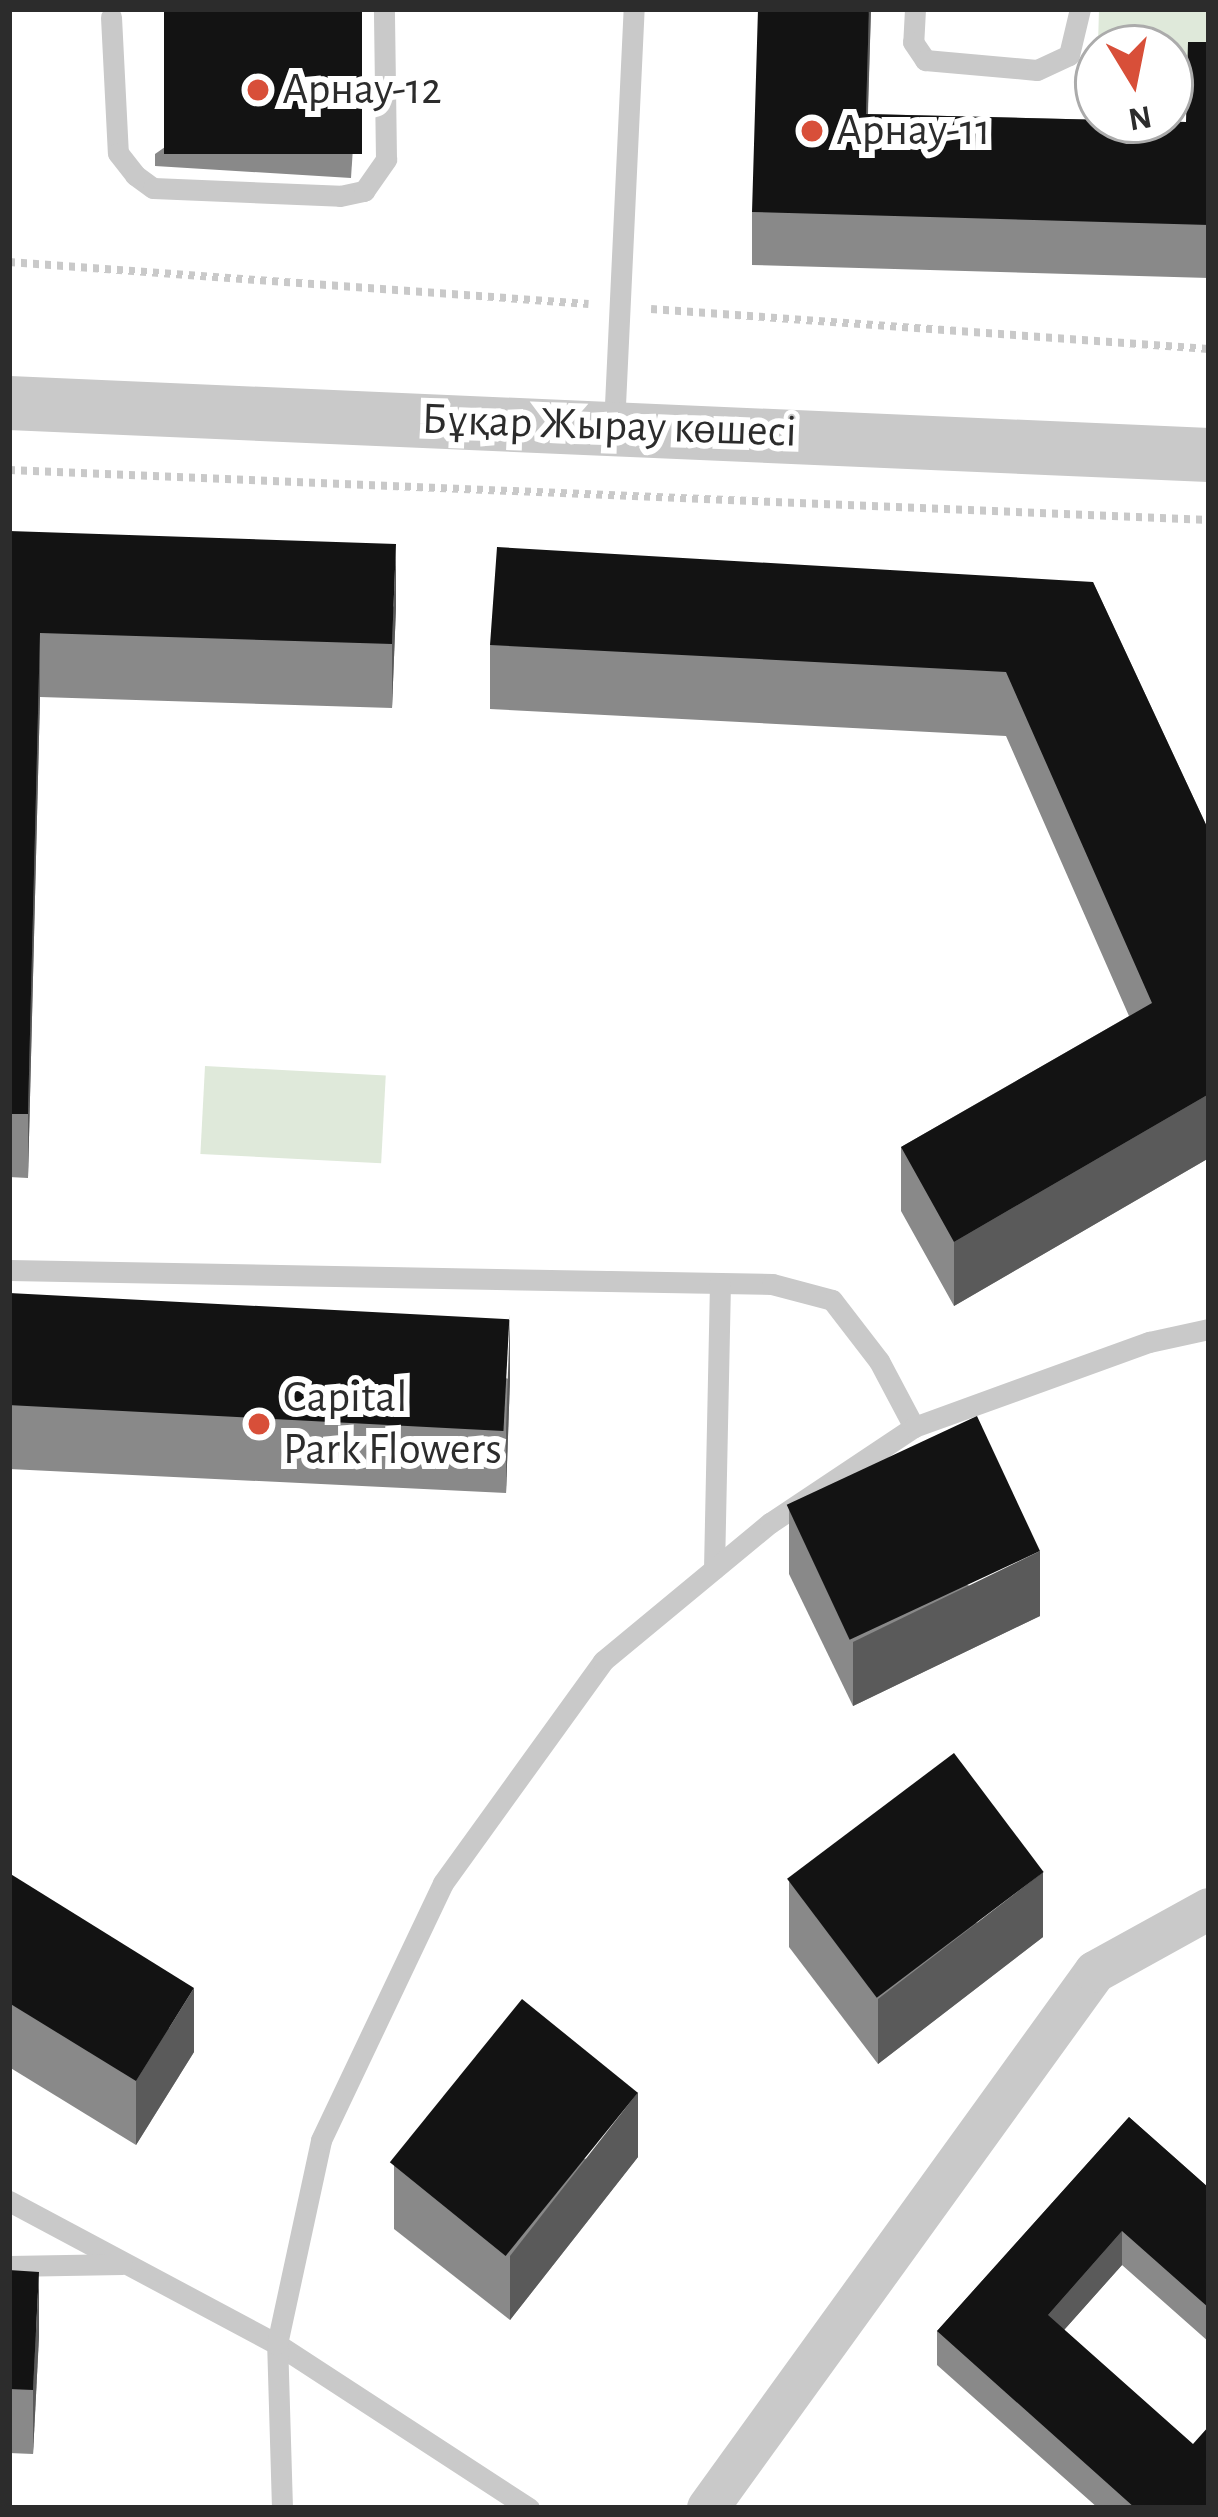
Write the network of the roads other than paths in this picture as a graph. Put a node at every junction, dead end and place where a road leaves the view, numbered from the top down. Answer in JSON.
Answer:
{"nodes":[{"id":1,"x":384,"y":9,"type":"edge"},
{"id":2,"x":634,"y":9,"type":"edge"},
{"id":3,"x":915,"y":9,"type":"edge"},
{"id":4,"x":1080,"y":9,"type":"edge"},
{"id":5,"x":111,"y":17,"type":"dead end"},
{"id":6,"x":9,"y":403,"type":"edge"},
{"id":7,"x":614,"y":425,"type":"junction"},
{"id":8,"x":1209,"y":455,"type":"edge"},
{"id":9,"x":9,"y":1270,"type":"edge"},
{"id":10,"x":720,"y":1283,"type":"junction"},
{"id":11,"x":1209,"y":1329,"type":"edge"},
{"id":12,"x":914,"y":1427,"type":"junction"},
{"id":13,"x":714,"y":1569,"type":"junction"},
{"id":14,"x":1209,"y":1909,"type":"edge"},
{"id":15,"x":9,"y":2201,"type":"edge"},
{"id":16,"x":127,"y":2264,"type":"junction"},
{"id":17,"x":9,"y":2266,"type":"edge"},
{"id":18,"x":278,"y":2344,"type":"junction"},
{"id":19,"x":283,"y":2508,"type":"edge"},
{"id":20,"x":529,"y":2508,"type":"edge"},
{"id":21,"x":708,"y":2508,"type":"edge"}],
"edges":[{"from":1,"to":5,"type":"lane"},
{"from":2,"to":7,"type":"lane"},
{"from":3,"to":4,"type":"lane"},
{"from":6,"to":7,"type":"street","name":"Бұқар Жырау көшесі"},
{"from":7,"to":8,"type":"street","name":"Бұқар Жырау көшесі"},
{"from":9,"to":10,"type":"lane"},
{"from":10,"to":12,"type":"lane"},
{"from":10,"to":13,"type":"lane"},
{"from":11,"to":12,"type":"lane"},
{"from":12,"to":13,"type":"lane"},
{"from":13,"to":18,"type":"lane"},
{"from":14,"to":21,"type":"street"},
{"from":15,"to":16,"type":"lane"},
{"from":16,"to":17,"type":"lane"},
{"from":16,"to":18,"type":"lane"},
{"from":18,"to":19,"type":"lane"},
{"from":18,"to":20,"type":"lane"}]}
